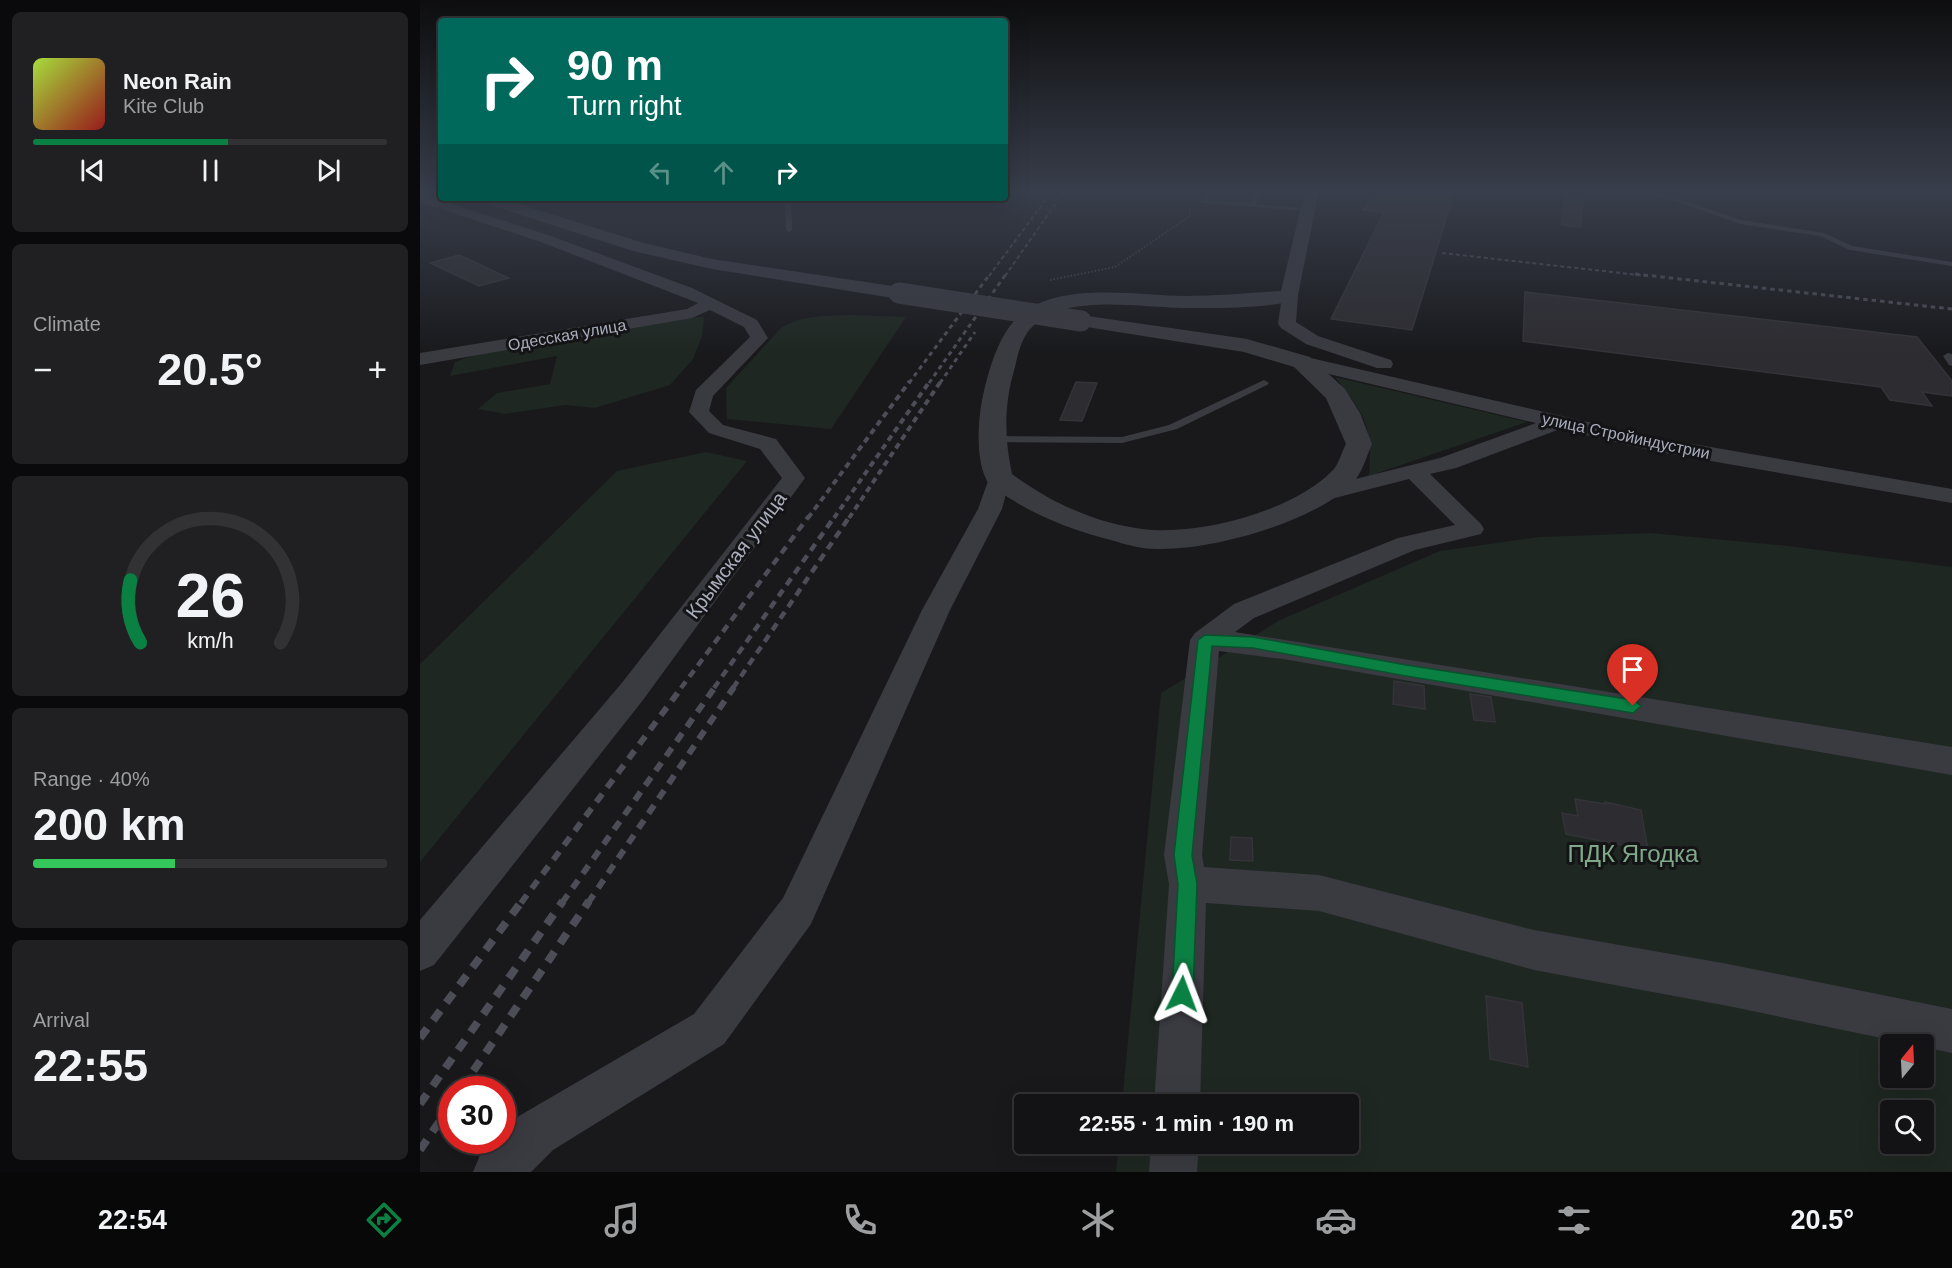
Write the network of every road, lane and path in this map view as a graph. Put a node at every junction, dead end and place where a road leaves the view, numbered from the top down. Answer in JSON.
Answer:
{"nodes":[{"id":1,"x":561,"y":245,"type":"edge"},
{"id":2,"x":632,"y":245,"type":"edge"},
{"id":3,"x":1148,"y":245,"type":"edge"},
{"id":4,"x":1301,"y":245,"type":"edge"},
{"id":5,"x":1842,"y":245,"type":"edge"},
{"id":6,"x":1952,"y":264,"type":"edge"},
{"id":7,"x":1050,"y":280,"type":"dead end"},
{"id":8,"x":1290,"y":296,"type":"junction"},
{"id":9,"x":712,"y":302,"type":"junction"},
{"id":10,"x":1952,"y":357,"type":"edge"},
{"id":11,"x":420,"y":358,"type":"edge"},
{"id":12,"x":1302,"y":362,"type":"junction"},
{"id":13,"x":1952,"y":363,"type":"edge"},
{"id":14,"x":1264,"y":382,"type":"dead end"},
{"id":15,"x":1558,"y":422,"type":"junction"},
{"id":16,"x":991,"y":440,"type":"junction"},
{"id":17,"x":1414,"y":471,"type":"junction"},
{"id":18,"x":999,"y":478,"type":"junction"},
{"id":19,"x":1319,"y":495,"type":"junction"},
{"id":20,"x":1952,"y":496,"type":"edge"},
{"id":21,"x":1205,"y":640,"type":"junction"},
{"id":22,"x":1952,"y":761,"type":"edge"},
{"id":23,"x":1188,"y":884,"type":"junction"},
{"id":24,"x":420,"y":951,"type":"edge"},
{"id":25,"x":1952,"y":1031,"type":"edge"},
{"id":26,"x":1178,"y":1094,"type":"edge"},
{"id":27,"x":1174,"y":1154,"type":"edge"},
{"id":28,"x":497,"y":1172,"type":"edge"},
{"id":29,"x":1173,"y":1172,"type":"edge"}],
"edges":[{"from":1,"to":9,"type":"street","name":"Крымская улица"},
{"from":2,"to":12,"type":"street","bridge":true},
{"from":3,"to":7,"type":"path"},
{"from":4,"to":8,"type":"street"},
{"from":5,"to":6,"type":"lane"},
{"from":8,"to":15,"type":"street"},
{"from":8,"to":16,"type":"street"},
{"from":9,"to":11,"type":"street","name":"Одесская улица"},
{"from":9,"to":24,"type":"street","name":"Крымская улица"},
{"from":10,"to":13,"type":"lane"},
{"from":12,"to":15,"type":"street","name":"улица Стройиндустрии"},
{"from":12,"to":19,"type":"street"},
{"from":14,"to":16,"type":"lane"},
{"from":15,"to":17,"type":"street"},
{"from":15,"to":20,"type":"street","name":"улица Стройиндустрии"},
{"from":16,"to":18,"type":"street"},
{"from":17,"to":19,"type":"street"},
{"from":17,"to":21,"type":"street"},
{"from":18,"to":19,"type":"street"},
{"from":18,"to":28,"type":"street"},
{"from":21,"to":22,"type":"street"},
{"from":21,"to":23,"type":"street"},
{"from":23,"to":25,"type":"street"},
{"from":23,"to":26,"type":"street"},
{"from":27,"to":29,"type":"street"}]}
